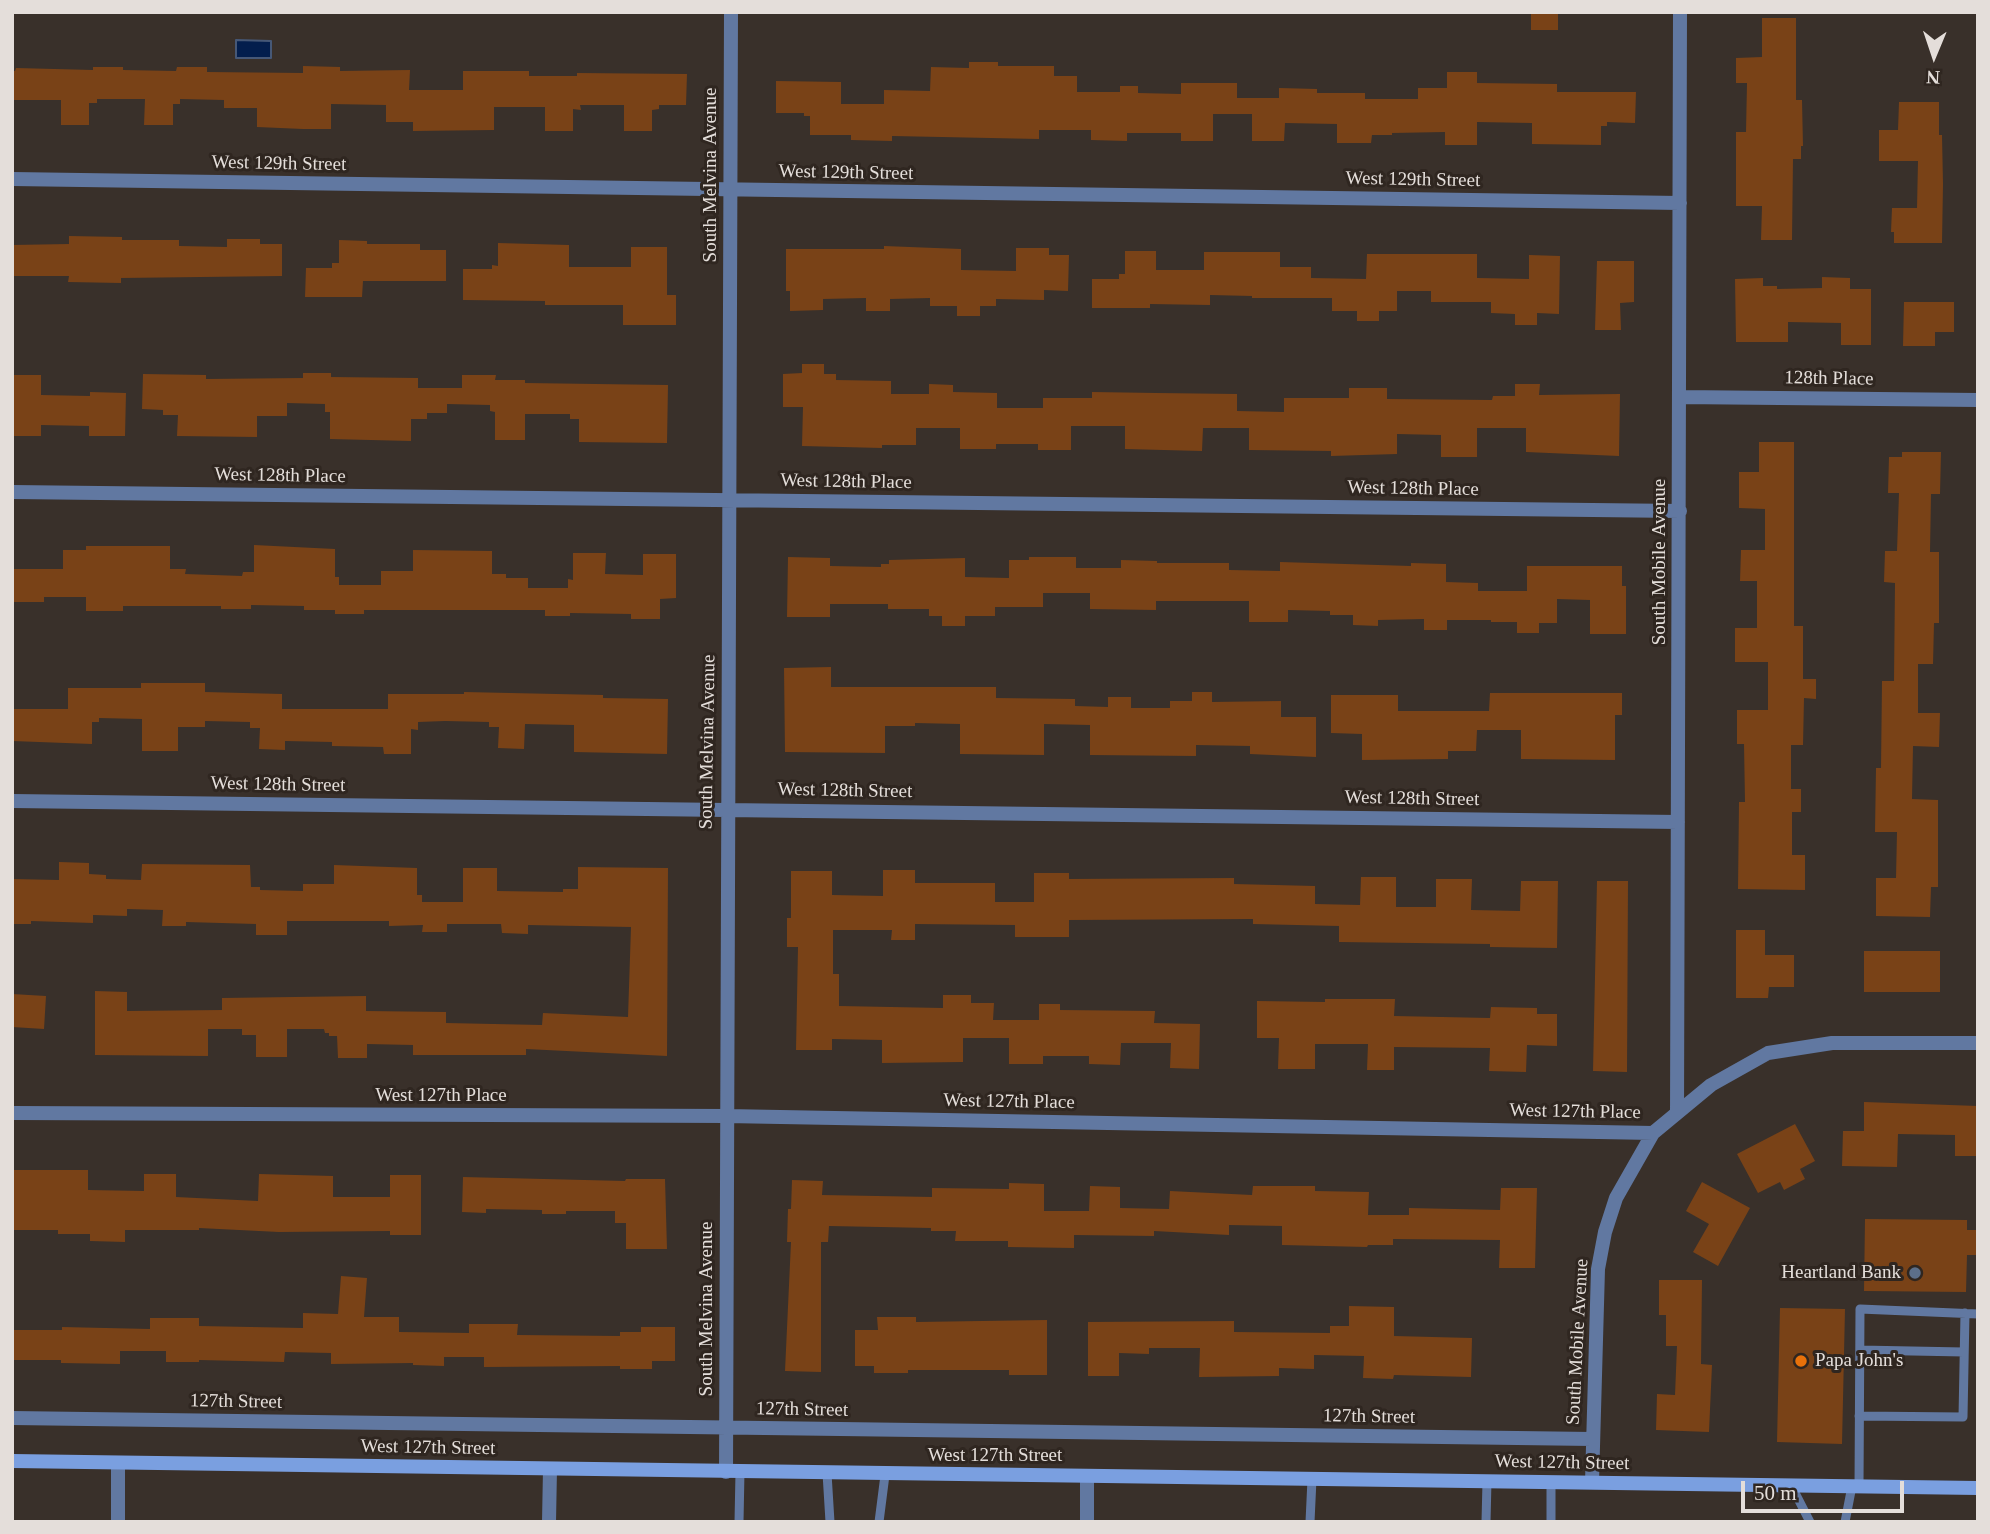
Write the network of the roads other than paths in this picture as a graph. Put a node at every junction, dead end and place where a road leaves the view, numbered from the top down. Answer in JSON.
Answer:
{"nodes":[{"id":1,"x":731,"y":12,"type":"edge"},
{"id":2,"x":1680,"y":12,"type":"edge"},
{"id":3,"x":12,"y":179,"type":"edge"},
{"id":4,"x":730,"y":191,"type":"junction"},
{"id":5,"x":1680,"y":203,"type":"junction"},
{"id":6,"x":1680,"y":397,"type":"junction"},
{"id":7,"x":1978,"y":400,"type":"edge"},
{"id":8,"x":12,"y":492,"type":"edge"},
{"id":9,"x":730,"y":500,"type":"junction"},
{"id":10,"x":1680,"y":511,"type":"junction"},
{"id":11,"x":12,"y":801,"type":"edge"},
{"id":12,"x":727,"y":809,"type":"junction"},
{"id":13,"x":1678,"y":822,"type":"junction"},
{"id":14,"x":1978,"y":1043,"type":"edge"},
{"id":15,"x":1677,"y":1112,"type":"junction"},
{"id":16,"x":12,"y":1113,"type":"edge"},
{"id":17,"x":726,"y":1116,"type":"junction"},
{"id":18,"x":1653,"y":1133,"type":"junction"},
{"id":19,"x":1965,"y":1313,"type":"junction"},
{"id":20,"x":1978,"y":1314,"type":"edge"},
{"id":21,"x":1860,"y":1350,"type":"junction"},
{"id":22,"x":1964,"y":1352,"type":"junction"},
{"id":23,"x":1859,"y":1416,"type":"junction"},
{"id":24,"x":12,"y":1418,"type":"edge"},
{"id":25,"x":726,"y":1429,"type":"junction"},
{"id":26,"x":1592,"y":1440,"type":"junction"},
{"id":27,"x":12,"y":1461,"type":"edge"},
{"id":28,"x":118,"y":1464,"type":"junction"},
{"id":29,"x":550,"y":1469,"type":"junction"},
{"id":30,"x":733,"y":1472,"type":"junction"},
{"id":31,"x":827,"y":1473,"type":"junction"},
{"id":32,"x":885,"y":1475,"type":"junction"},
{"id":33,"x":1087,"y":1476,"type":"junction"},
{"id":34,"x":1312,"y":1479,"type":"junction"},
{"id":35,"x":1488,"y":1481,"type":"junction"},
{"id":36,"x":1551,"y":1482,"type":"junction"},
{"id":37,"x":1592,"y":1482,"type":"junction"},
{"id":38,"x":1791,"y":1485,"type":"junction"},
{"id":39,"x":1855,"y":1486,"type":"junction"},
{"id":40,"x":1978,"y":1488,"type":"edge"},
{"id":41,"x":118,"y":1522,"type":"edge"},
{"id":42,"x":549,"y":1522,"type":"edge"},
{"id":43,"x":739,"y":1522,"type":"edge"},
{"id":44,"x":830,"y":1522,"type":"edge"},
{"id":45,"x":879,"y":1522,"type":"edge"},
{"id":46,"x":1087,"y":1522,"type":"edge"},
{"id":47,"x":1310,"y":1522,"type":"edge"},
{"id":48,"x":1486,"y":1522,"type":"edge"},
{"id":49,"x":1551,"y":1522,"type":"edge"},
{"id":50,"x":1810,"y":1522,"type":"edge"},
{"id":51,"x":1845,"y":1522,"type":"edge"}],
"edges":[{"from":1,"to":4,"type":"street","name":"South Melvina Avenue"},
{"from":2,"to":5,"type":"street","name":"South Mobile Avenue"},
{"from":3,"to":4,"type":"street","name":"West 129th Street"},
{"from":4,"to":5,"type":"street","name":"West 129th Street"},
{"from":4,"to":9,"type":"street","name":"South Melvina Avenue"},
{"from":5,"to":6,"type":"street","name":"South Mobile Avenue"},
{"from":6,"to":7,"type":"street","name":"128th Place"},
{"from":6,"to":10,"type":"street","name":"South Mobile Avenue"},
{"from":8,"to":9,"type":"street","name":"West 128th Place"},
{"from":9,"to":10,"type":"street","name":"West 128th Place"},
{"from":9,"to":12,"type":"street","name":"South Melvina Avenue"},
{"from":10,"to":13,"type":"street","name":"South Mobile Avenue"},
{"from":11,"to":12,"type":"street","name":"West 128th Street"},
{"from":12,"to":13,"type":"street","name":"West 128th Street"},
{"from":12,"to":17,"type":"street","name":"South Melvina Avenue"},
{"from":13,"to":15,"type":"street","name":"South Mobile Avenue"},
{"from":14,"to":15,"type":"street","name":"West 127th Place"},
{"from":15,"to":18,"type":"street","name":"West 127th Place"},
{"from":16,"to":17,"type":"street","name":"West 127th Place"},
{"from":17,"to":18,"type":"street","name":"West 127th Place"},
{"from":17,"to":25,"type":"street","name":"South Melvina Avenue"},
{"from":18,"to":26,"type":"street","name":"South Mobile Avenue"},
{"from":19,"to":20,"type":"lane"},
{"from":19,"to":21,"type":"lane"},
{"from":19,"to":22,"type":"lane"},
{"from":21,"to":22,"type":"lane"},
{"from":21,"to":23,"type":"lane"},
{"from":22,"to":23,"type":"lane"},
{"from":23,"to":39,"type":"lane"},
{"from":24,"to":25,"type":"street","name":"127th Street"},
{"from":25,"to":26,"type":"street","name":"127th Street"},
{"from":25,"to":30,"type":"street","name":"South Melvina Avenue"},
{"from":26,"to":37,"type":"street","name":"South Mobile Avenue"},
{"from":27,"to":28,"type":"main road","name":"West 127th Street"},
{"from":28,"to":29,"type":"main road","name":"West 127th Street"},
{"from":28,"to":41,"type":"street"},
{"from":29,"to":30,"type":"main road","name":"West 127th Street"},
{"from":29,"to":42,"type":"street"},
{"from":30,"to":31,"type":"main road","name":"West 127th Street"},
{"from":30,"to":43,"type":"lane"},
{"from":31,"to":32,"type":"main road","name":"West 127th Street"},
{"from":31,"to":44,"type":"lane"},
{"from":32,"to":33,"type":"main road","name":"West 127th Street"},
{"from":32,"to":45,"type":"lane"},
{"from":33,"to":34,"type":"main road","name":"West 127th Street"},
{"from":33,"to":46,"type":"street"},
{"from":34,"to":35,"type":"main road","name":"West 127th Street"},
{"from":34,"to":47,"type":"lane"},
{"from":35,"to":36,"type":"main road","name":"West 127th Street"},
{"from":35,"to":48,"type":"lane"},
{"from":36,"to":37,"type":"main road","name":"West 127th Street"},
{"from":36,"to":49,"type":"lane"},
{"from":37,"to":38,"type":"main road","name":"West 127th Street"},
{"from":38,"to":39,"type":"main road","name":"West 127th Street"},
{"from":38,"to":50,"type":"lane"},
{"from":39,"to":40,"type":"main road","name":"West 127th Street"},
{"from":39,"to":51,"type":"lane"}]}
